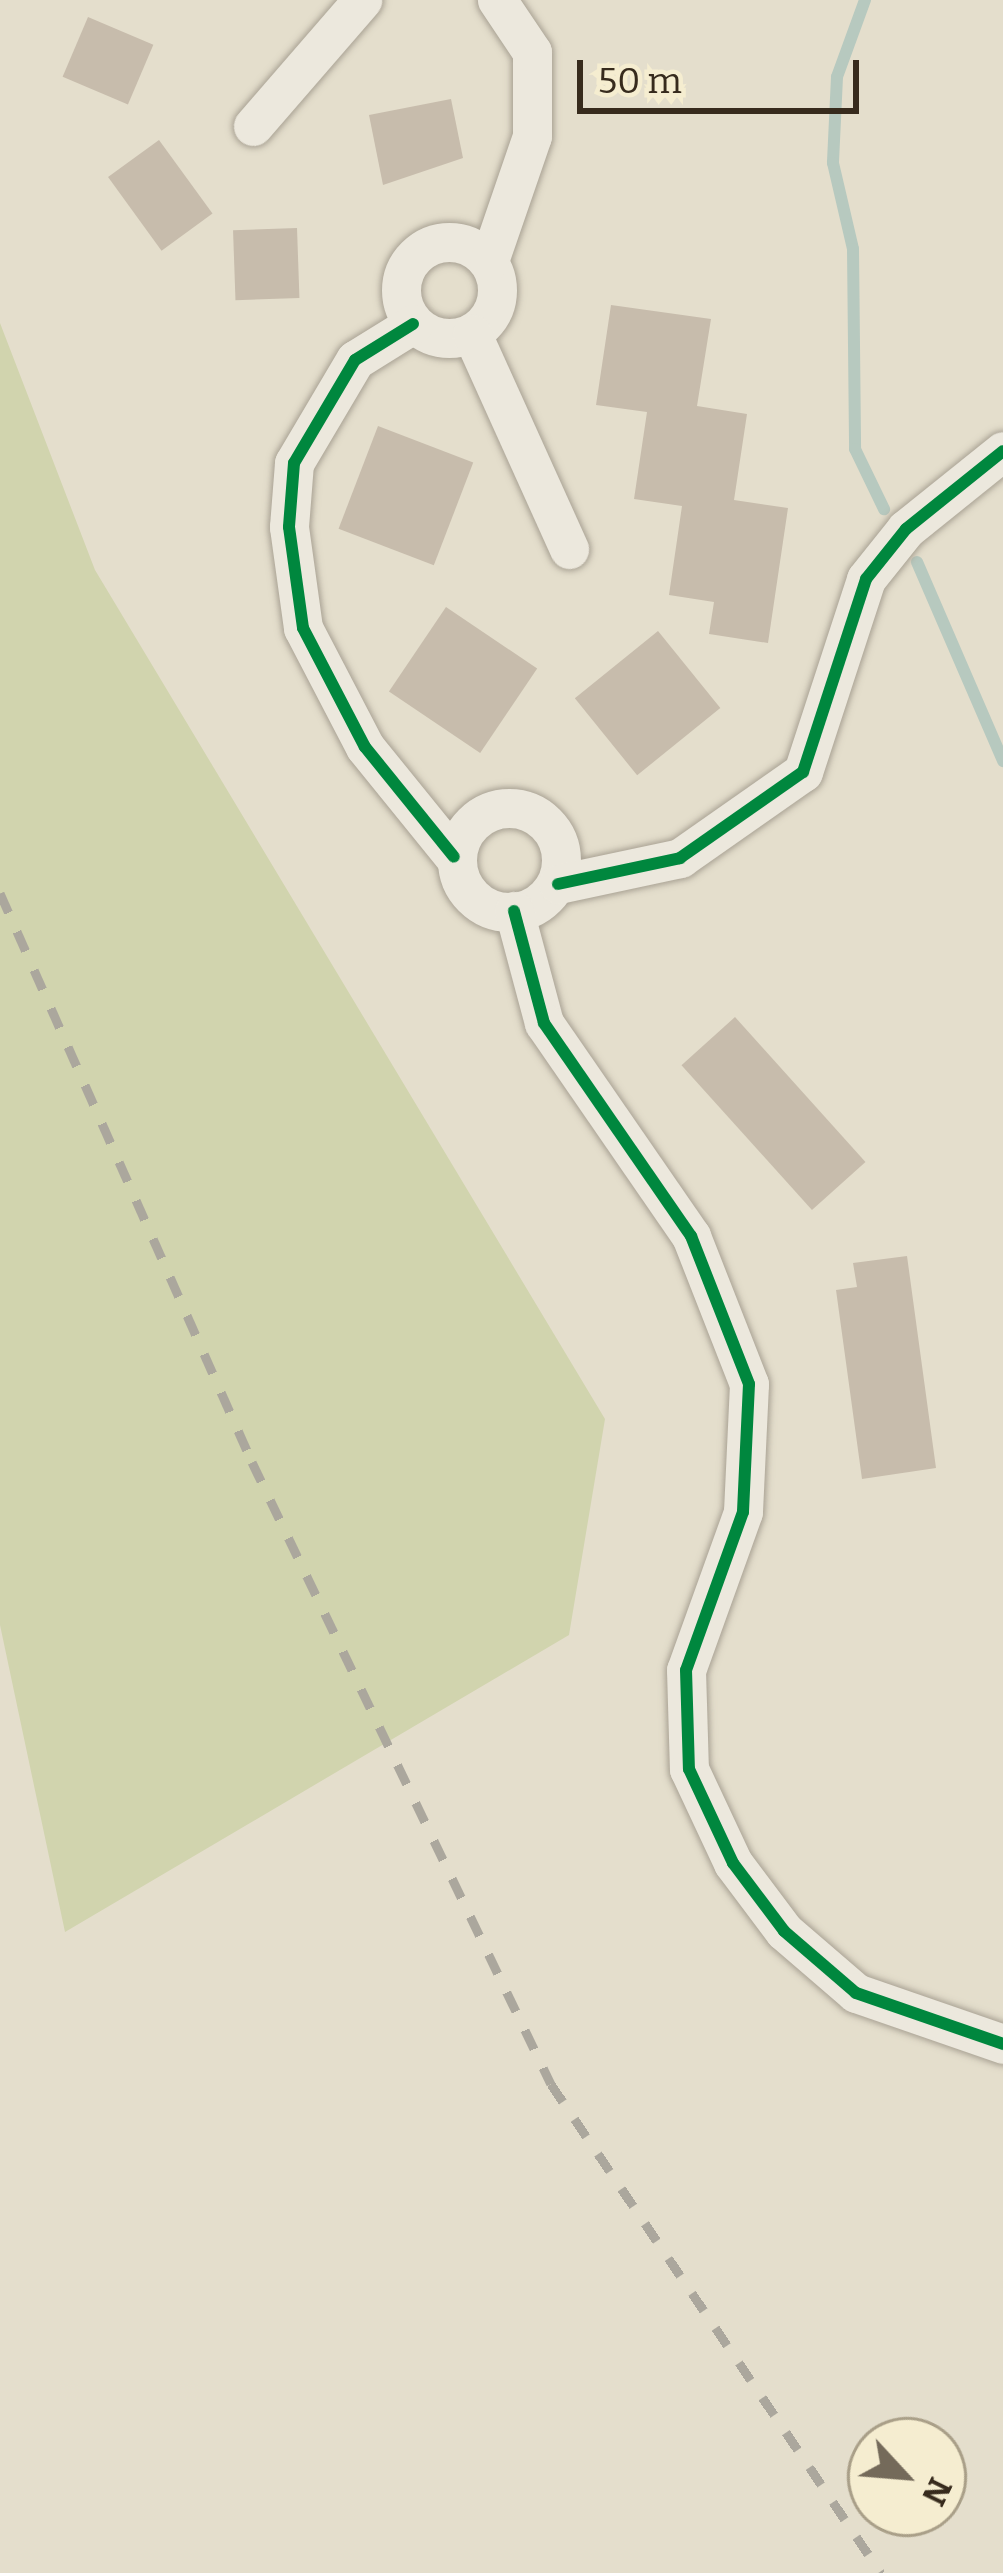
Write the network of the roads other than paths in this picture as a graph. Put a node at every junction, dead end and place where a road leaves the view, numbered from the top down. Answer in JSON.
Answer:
{"nodes":[{"id":1,"x":362,"y":0,"type":"edge"},
{"id":2,"x":497,"y":0,"type":"edge"},
{"id":3,"x":253,"y":126,"type":"dead end"},
{"id":4,"x":489,"y":261,"type":"junction"},
{"id":5,"x":413,"y":324,"type":"junction"},
{"id":6,"x":472,"y":334,"type":"junction"},
{"id":7,"x":1003,"y":451,"type":"edge"},
{"id":8,"x":569,"y":549,"type":"dead end"},
{"id":9,"x":454,"y":857,"type":"junction"},
{"id":10,"x":558,"y":884,"type":"junction"},
{"id":11,"x":514,"y":911,"type":"junction"},
{"id":12,"x":1003,"y":2044,"type":"edge"}],
"edges":[{"from":1,"to":3,"type":"street"},
{"from":2,"to":4,"type":"street"},
{"from":4,"to":5,"type":"street"},
{"from":4,"to":6,"type":"street"},
{"from":5,"to":6,"type":"street"},
{"from":5,"to":9,"type":"street"},
{"from":6,"to":8,"type":"street"},
{"from":7,"to":10,"type":"street"},
{"from":9,"to":10,"type":"street"},
{"from":9,"to":11,"type":"street"},
{"from":10,"to":11,"type":"street"},
{"from":11,"to":12,"type":"street"}]}
